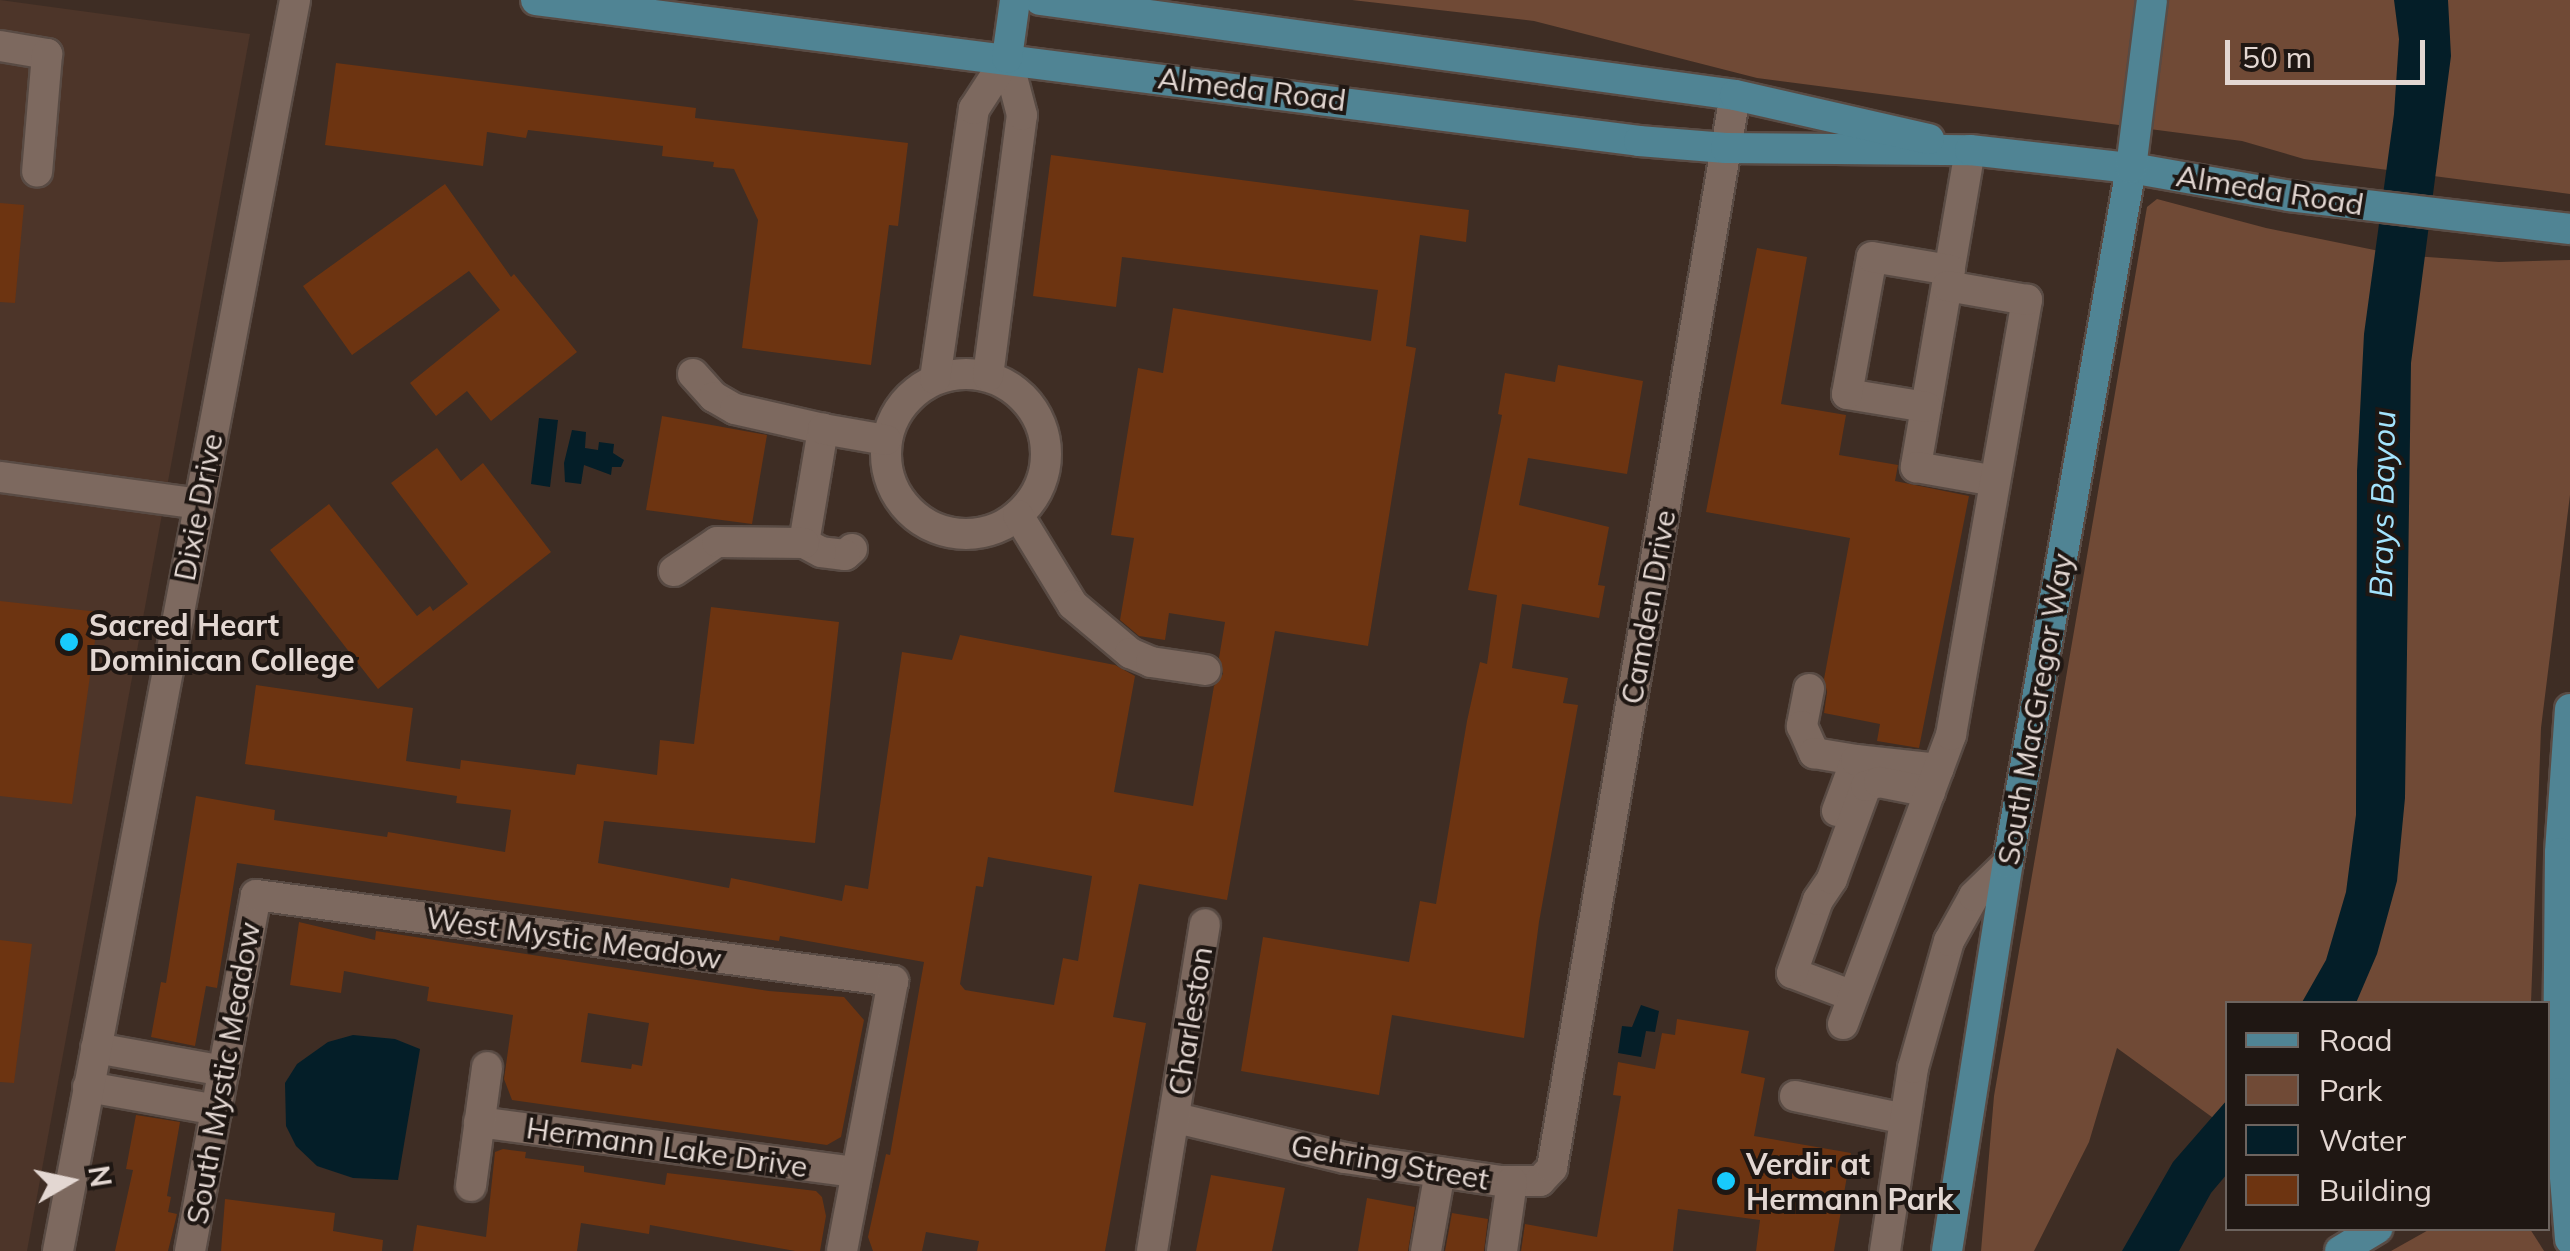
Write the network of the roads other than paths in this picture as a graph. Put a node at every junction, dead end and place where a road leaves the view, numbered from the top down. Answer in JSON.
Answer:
{"nodes":[{"id":1,"x":295,"y":0,"type":"edge"},
{"id":2,"x":536,"y":0,"type":"edge"},
{"id":3,"x":1015,"y":0,"type":"edge"},
{"id":4,"x":1040,"y":0,"type":"edge"},
{"id":5,"x":2152,"y":0,"type":"edge"},
{"id":6,"x":0,"y":46,"type":"edge"},
{"id":7,"x":1006,"y":58,"type":"junction"},
{"id":8,"x":1734,"y":95,"type":"junction"},
{"id":9,"x":1726,"y":148,"type":"junction"},
{"id":10,"x":1970,"y":150,"type":"junction"},
{"id":11,"x":2131,"y":168,"type":"junction"},
{"id":12,"x":37,"y":172,"type":"dead end"},
{"id":13,"x":2570,"y":228,"type":"edge"},
{"id":14,"x":1948,"y":278,"type":"junction"},
{"id":15,"x":693,"y":374,"type":"dead end"},
{"id":16,"x":988,"y":376,"type":"junction"},
{"id":17,"x":935,"y":379,"type":"junction"},
{"id":18,"x":1926,"y":407,"type":"junction"},
{"id":19,"x":823,"y":429,"type":"junction"},
{"id":20,"x":886,"y":440,"type":"junction"},
{"id":21,"x":0,"y":476,"type":"edge"},
{"id":22,"x":1995,"y":481,"type":"junction"},
{"id":23,"x":198,"y":504,"type":"junction"},
{"id":24,"x":1018,"y":515,"type":"junction"},
{"id":25,"x":810,"y":544,"type":"junction"},
{"id":26,"x":863,"y":552,"type":"dead end"},
{"id":27,"x":674,"y":570,"type":"dead end"},
{"id":28,"x":1205,"y":670,"type":"dead end"},
{"id":29,"x":1809,"y":689,"type":"dead end"},
{"id":30,"x":2569,"y":723,"type":"edge"},
{"id":31,"x":1856,"y":760,"type":"junction"},
{"id":32,"x":1934,"y":780,"type":"junction"},
{"id":33,"x":2008,"y":863,"type":"junction"},
{"id":34,"x":256,"y":894,"type":"joint"},
{"id":35,"x":1818,"y":900,"type":"junction"},
{"id":36,"x":1205,"y":924,"type":"dead end"},
{"id":37,"x":2564,"y":999,"type":"edge"},
{"id":38,"x":96,"y":1048,"type":"junction"},
{"id":39,"x":487,"y":1068,"type":"dead end"},
{"id":40,"x":224,"y":1071,"type":"junction"},
{"id":41,"x":88,"y":1088,"type":"junction"},
{"id":42,"x":1795,"y":1096,"type":"dead end"},
{"id":43,"x":217,"y":1110,"type":"junction"},
{"id":44,"x":1176,"y":1118,"type":"junction"},
{"id":45,"x":1560,"y":1119,"type":"joint"},
{"id":46,"x":1905,"y":1119,"type":"junction"},
{"id":47,"x":479,"y":1122,"type":"junction"},
{"id":48,"x":2559,"y":1143,"type":"edge"},
{"id":49,"x":856,"y":1172,"type":"junction"},
{"id":50,"x":1440,"y":1172,"type":"junction"},
{"id":51,"x":1512,"y":1182,"type":"junction"},
{"id":52,"x":472,"y":1186,"type":"dead end"},
{"id":53,"x":2550,"y":1222,"type":"edge"},
{"id":54,"x":2373,"y":1231,"type":"edge"},
{"id":55,"x":2570,"y":1240,"type":"edge"},
{"id":56,"x":58,"y":1251,"type":"edge"},
{"id":57,"x":190,"y":1251,"type":"edge"},
{"id":58,"x":842,"y":1251,"type":"edge"},
{"id":59,"x":1152,"y":1251,"type":"edge"},
{"id":60,"x":1426,"y":1251,"type":"edge"},
{"id":61,"x":1502,"y":1251,"type":"edge"},
{"id":62,"x":1884,"y":1251,"type":"edge"},
{"id":63,"x":1947,"y":1251,"type":"edge"},
{"id":64,"x":2340,"y":1251,"type":"edge"}],
"edges":[{"from":1,"to":23,"type":"street","name":"Dixie Drive"},
{"from":2,"to":7,"type":"main road","name":"Almeda Road"},
{"from":3,"to":7,"type":"main road"},
{"from":4,"to":8,"type":"main road","name":"Almeda Road"},
{"from":5,"to":11,"type":"main road","name":"South MacGregor Way"},
{"from":6,"to":12,"type":"street"},
{"from":7,"to":9,"type":"main road","name":"Almeda Road"},
{"from":7,"to":16,"type":"street"},
{"from":7,"to":17,"type":"street"},
{"from":8,"to":9,"type":"street","name":"Camden Drive"},
{"from":8,"to":10,"type":"main road","name":"Almeda Road"},
{"from":9,"to":10,"type":"main road","name":"Almeda Road"},
{"from":9,"to":45,"type":"street","name":"Camden Drive"},
{"from":10,"to":11,"type":"main road","name":"Almeda Road"},
{"from":10,"to":14,"type":"street"},
{"from":11,"to":13,"type":"main road","name":"Almeda Road"},
{"from":11,"to":33,"type":"main road","name":"South MacGregor Way"},
{"from":14,"to":18,"type":"street"},
{"from":14,"to":18,"type":"street"},
{"from":14,"to":22,"type":"street"},
{"from":15,"to":19,"type":"street"},
{"from":16,"to":17,"type":"street"},
{"from":16,"to":24,"type":"street"},
{"from":17,"to":20,"type":"street"},
{"from":18,"to":22,"type":"street"},
{"from":19,"to":20,"type":"street"},
{"from":19,"to":25,"type":"street"},
{"from":20,"to":24,"type":"street"},
{"from":21,"to":23,"type":"street"},
{"from":22,"to":32,"type":"street"},
{"from":23,"to":38,"type":"street","name":"Dixie Drive"},
{"from":24,"to":28,"type":"street"},
{"from":25,"to":26,"type":"street"},
{"from":25,"to":27,"type":"street"},
{"from":29,"to":31,"type":"street"},
{"from":30,"to":37,"type":"main road"},
{"from":31,"to":32,"type":"street"},
{"from":31,"to":35,"type":"street"},
{"from":32,"to":35,"type":"street"},
{"from":32,"to":35,"type":"street"},
{"from":33,"to":46,"type":"street"},
{"from":33,"to":63,"type":"main road","name":"South MacGregor Way"},
{"from":34,"to":40,"type":"street","name":"South Mystic Meadow"},
{"from":34,"to":49,"type":"street","name":"West Mystic Meadow"},
{"from":36,"to":44,"type":"street","name":"Charleston"},
{"from":37,"to":48,"type":"main road"},
{"from":38,"to":40,"type":"street"},
{"from":38,"to":41,"type":"street","name":"Dixie Drive"},
{"from":39,"to":47,"type":"street"},
{"from":40,"to":43,"type":"street","name":"South Mystic Meadow"},
{"from":41,"to":43,"type":"street"},
{"from":41,"to":56,"type":"street","name":"Dixie Drive"},
{"from":42,"to":46,"type":"street"},
{"from":43,"to":57,"type":"street","name":"South Mystic Meadow"},
{"from":44,"to":50,"type":"street","name":"Gehring Street"},
{"from":44,"to":59,"type":"street","name":"Charleston"},
{"from":45,"to":51,"type":"street","name":"Gehring Street"},
{"from":46,"to":62,"type":"street"},
{"from":47,"to":49,"type":"street","name":"Hermann Lake Drive"},
{"from":47,"to":52,"type":"street"},
{"from":48,"to":55,"type":"main road"},
{"from":49,"to":58,"type":"street"},
{"from":50,"to":51,"type":"street","name":"Gehring Street"},
{"from":50,"to":60,"type":"street"},
{"from":51,"to":61,"type":"street"},
{"from":53,"to":55,"type":"main road"},
{"from":54,"to":64,"type":"main road"}]}
